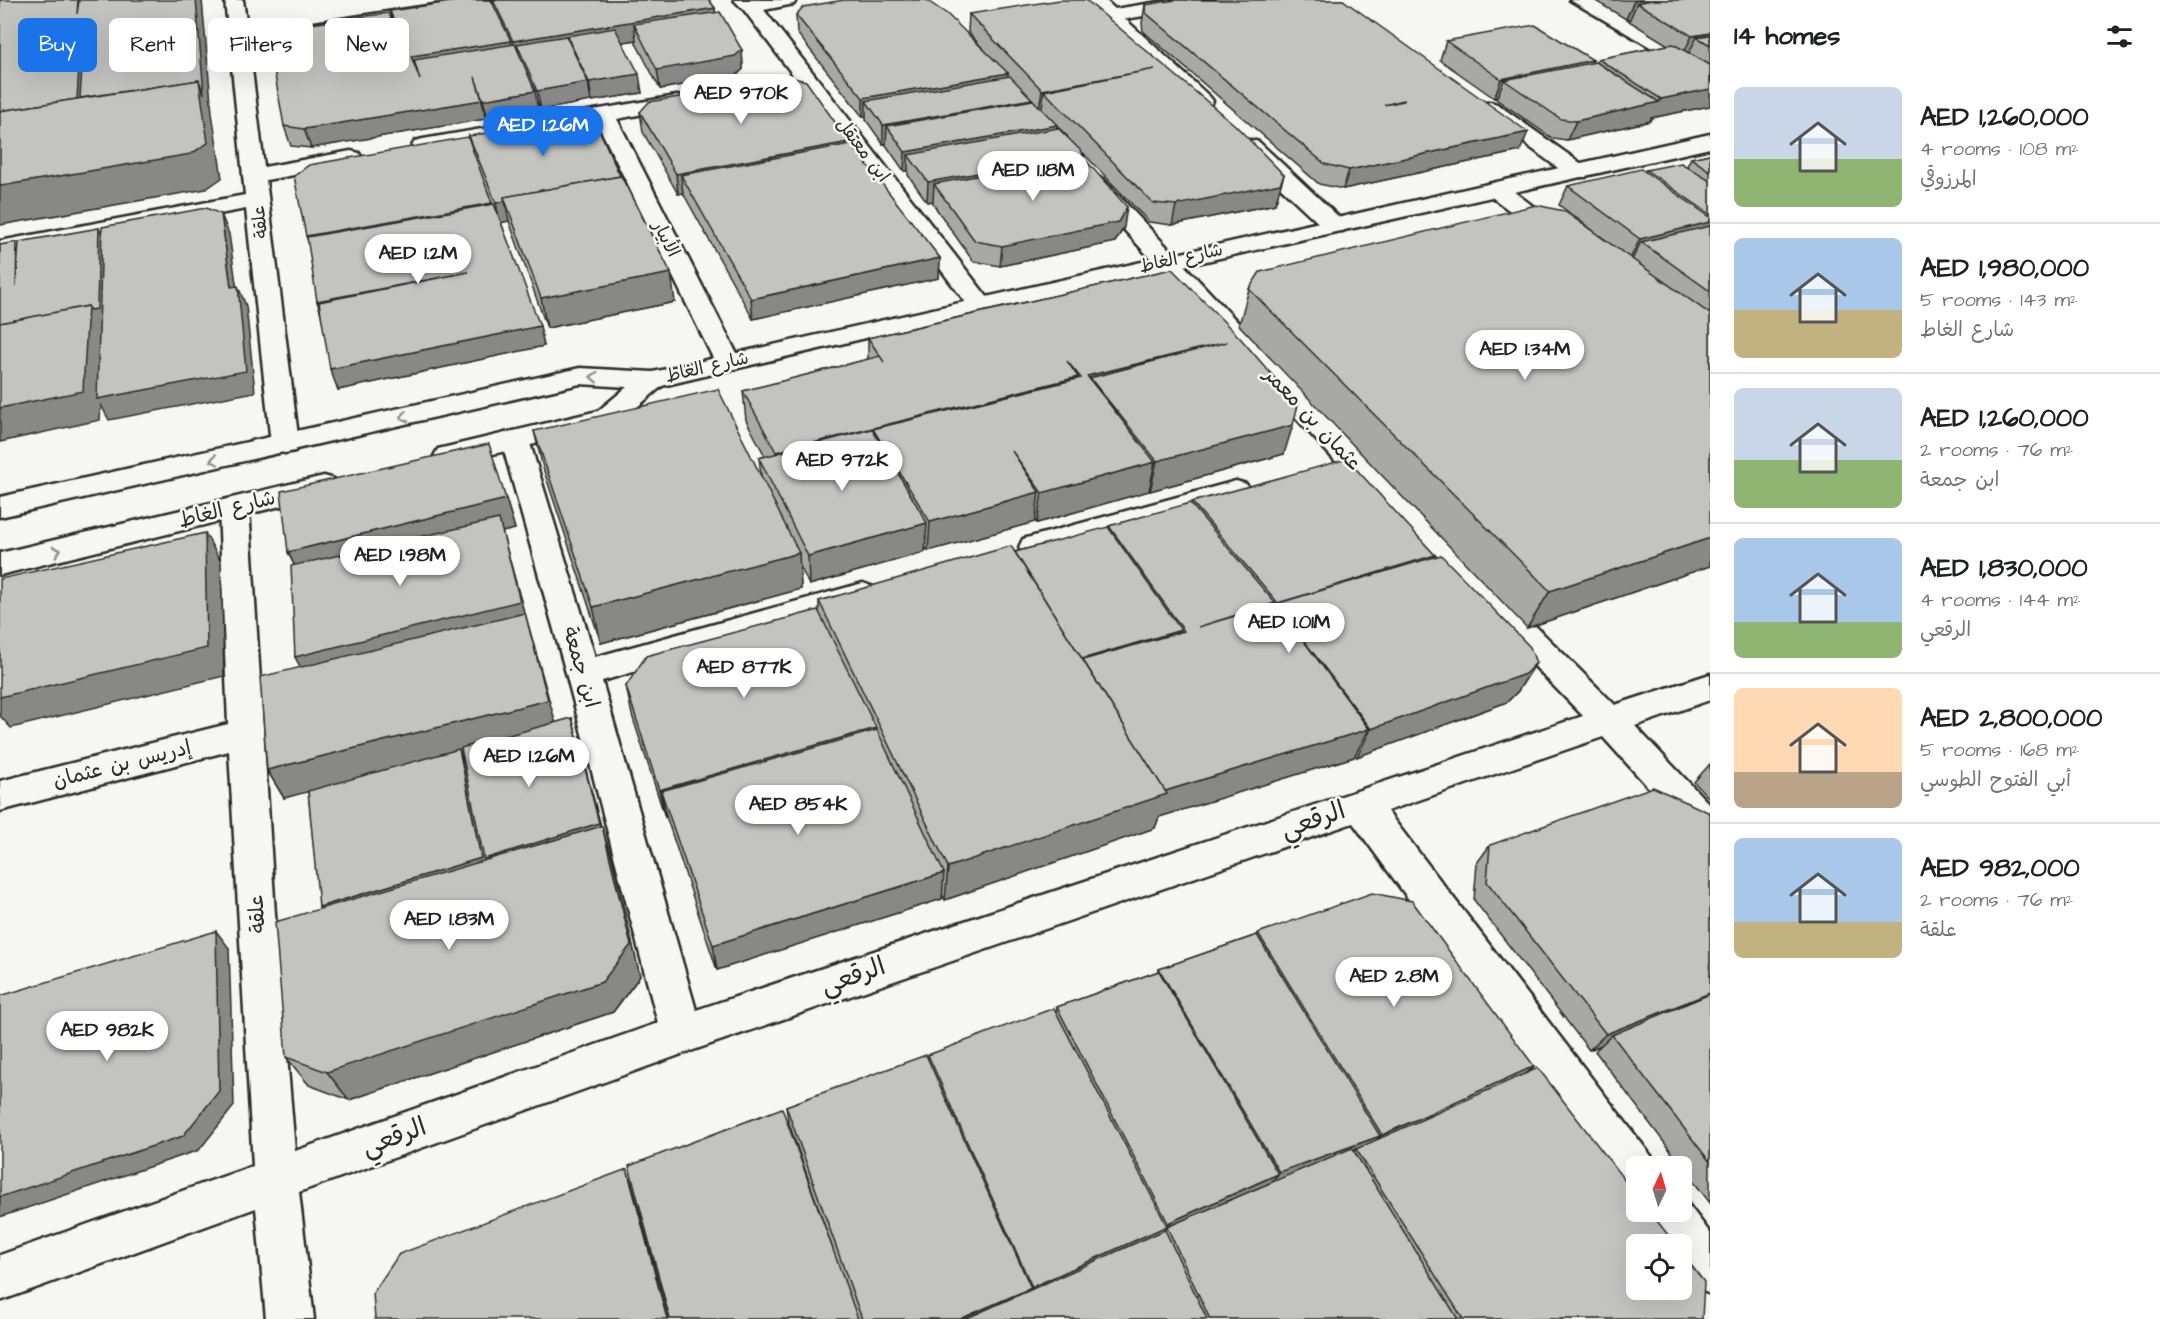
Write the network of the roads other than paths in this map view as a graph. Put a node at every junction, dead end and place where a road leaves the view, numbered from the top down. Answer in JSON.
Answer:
{"nodes":[{"id":1,"x":234,"y":0,"type":"edge"},
{"id":2,"x":504,"y":0,"type":"edge"},
{"id":3,"x":787,"y":0,"type":"edge"},
{"id":4,"x":1094,"y":0,"type":"edge"},
{"id":5,"x":1206,"y":0,"type":"edge"},
{"id":6,"x":1579,"y":0,"type":"edge"},
{"id":7,"x":463,"y":3,"type":"edge"},
{"id":8,"x":747,"y":3,"type":"edge"},
{"id":9,"x":1112,"y":15,"type":"junction"},
{"id":10,"x":237,"y":18,"type":"edge"},
{"id":11,"x":313,"y":28,"type":"edge"},
{"id":12,"x":244,"y":72,"type":"edge"},
{"id":13,"x":1710,"y":76,"type":"edge"},
{"id":14,"x":808,"y":78,"type":"junction"},
{"id":15,"x":740,"y":91,"type":"edge"},
{"id":16,"x":1473,"y":96,"type":"edge"},
{"id":17,"x":706,"y":97,"type":"edge"},
{"id":18,"x":1215,"y":112,"type":"edge"},
{"id":19,"x":603,"y":115,"type":"junction"},
{"id":20,"x":1232,"y":129,"type":"edge"},
{"id":21,"x":1710,"y":141,"type":"edge"},
{"id":22,"x":406,"y":149,"type":"edge"},
{"id":23,"x":371,"y":155,"type":"edge"},
{"id":24,"x":1078,"y":165,"type":"edge"},
{"id":25,"x":1578,"y":172,"type":"junction"},
{"id":26,"x":255,"y":175,"type":"junction"},
{"id":27,"x":1497,"y":190,"type":"junction"},
{"id":28,"x":257,"y":200,"type":"junction"},
{"id":29,"x":1335,"y":226,"type":"junction"},
{"id":30,"x":0,"y":248,"type":"edge"},
{"id":31,"x":1580,"y":252,"type":"edge"},
{"id":32,"x":1166,"y":261,"type":"junction"},
{"id":33,"x":979,"y":303,"type":"junction"},
{"id":34,"x":728,"y":362,"type":"junction"},
{"id":35,"x":653,"y":380,"type":"junction"},
{"id":36,"x":515,"y":440,"type":"junction"},
{"id":37,"x":285,"y":444,"type":"junction"},
{"id":38,"x":1350,"y":459,"type":"junction"},
{"id":39,"x":425,"y":462,"type":"edge"},
{"id":40,"x":1316,"y":469,"type":"edge"},
{"id":41,"x":346,"y":481,"type":"edge"},
{"id":42,"x":1258,"y":484,"type":"edge"},
{"id":43,"x":0,"y":507,"type":"edge"},
{"id":44,"x":234,"y":508,"type":"junction"},
{"id":45,"x":1006,"y":555,"type":"edge"},
{"id":46,"x":0,"y":564,"type":"edge"},
{"id":47,"x":892,"y":587,"type":"edge"},
{"id":48,"x":583,"y":673,"type":"junction"},
{"id":49,"x":1710,"y":687,"type":"edge"},
{"id":50,"x":1609,"y":721,"type":"junction"},
{"id":51,"x":245,"y":733,"type":"junction"},
{"id":52,"x":0,"y":796,"type":"edge"},
{"id":53,"x":1360,"y":804,"type":"junction"},
{"id":54,"x":1710,"y":830,"type":"edge"},
{"id":55,"x":682,"y":1034,"type":"junction"},
{"id":56,"x":1626,"y":1160,"type":"edge"},
{"id":57,"x":274,"y":1180,"type":"junction"},
{"id":58,"x":1673,"y":1222,"type":"edge"},
{"id":59,"x":1710,"y":1271,"type":"edge"},
{"id":60,"x":0,"y":1278,"type":"edge"},
{"id":61,"x":290,"y":1319,"type":"edge"}],
"edges":[{"from":1,"to":10,"type":"street","name":"علقة"},
{"from":2,"to":7,"type":"street"},
{"from":3,"to":8,"type":"street"},
{"from":4,"to":9,"type":"street"},
{"from":5,"to":9,"type":"street"},
{"from":6,"to":13,"type":"street"},
{"from":7,"to":11,"type":"street"},
{"from":8,"to":14,"type":"street","name":"ابن معتقل"},
{"from":9,"to":18,"type":"street"},
{"from":12,"to":26,"type":"street","name":"علقة"},
{"from":14,"to":15,"type":"street"},
{"from":14,"to":33,"type":"street","name":"ابن معتقل"},
{"from":16,"to":25,"type":"street"},
{"from":17,"to":19,"type":"street"},
{"from":19,"to":22,"type":"street"},
{"from":19,"to":34,"type":"street","name":"الأبيار"},
{"from":20,"to":29,"type":"street"},
{"from":21,"to":25,"type":"street","name":"شارع الغاط"},
{"from":23,"to":26,"type":"street"},
{"from":24,"to":32,"type":"street","name":"عثمان بن معمر"},
{"from":25,"to":27,"type":"street","name":"شارع الغاط"},
{"from":26,"to":28,"type":"street","name":"علقة"},
{"from":27,"to":29,"type":"street","name":"شارع الغاط"},
{"from":27,"to":31,"type":"street"},
{"from":28,"to":30,"type":"street"},
{"from":28,"to":37,"type":"street","name":"علقة"},
{"from":29,"to":32,"type":"street","name":"شارع الغاط"},
{"from":32,"to":33,"type":"street","name":"شارع الغاط"},
{"from":32,"to":38,"type":"street","name":"عثمان بن معمر"},
{"from":33,"to":34,"type":"street","name":"شارع الغاط"},
{"from":34,"to":35,"type":"street","name":"شارع الغاط"},
{"from":35,"to":36,"type":"street","name":"شارع الغاط"},
{"from":35,"to":37,"type":"street","name":"شارع الغاط","one_way":true},
{"from":36,"to":39,"type":"street","name":"شارع الغاط"},
{"from":36,"to":48,"type":"street","name":"ابن جمعة"},
{"from":37,"to":43,"type":"street","name":"شارع الغاط","one_way":true},
{"from":38,"to":40,"type":"street"},
{"from":38,"to":50,"type":"street","name":"عثمان بن معمر"},
{"from":41,"to":44,"type":"street","name":"شارع الغاط"},
{"from":42,"to":45,"type":"street"},
{"from":46,"to":44,"type":"street","name":"شارع الغاط","one_way":true},
{"from":44,"to":51,"type":"street","name":"علقة"},
{"from":47,"to":48,"type":"street"},
{"from":48,"to":55,"type":"street","name":"ابن جمعة"},
{"from":49,"to":50,"type":"street","name":"الرقعي"},
{"from":50,"to":53,"type":"street","name":"الرقعي"},
{"from":50,"to":54,"type":"street","name":"عثمان بن معمر"},
{"from":51,"to":52,"type":"street","name":"إدريس بن عثمان"},
{"from":51,"to":57,"type":"street","name":"علقة"},
{"from":53,"to":55,"type":"street","name":"الرقعي"},
{"from":53,"to":56,"type":"street"},
{"from":55,"to":57,"type":"street","name":"الرقعي"},
{"from":57,"to":60,"type":"street","name":"الرقعي"},
{"from":57,"to":61,"type":"street","name":"علقة"},
{"from":58,"to":59,"type":"street"}]}
